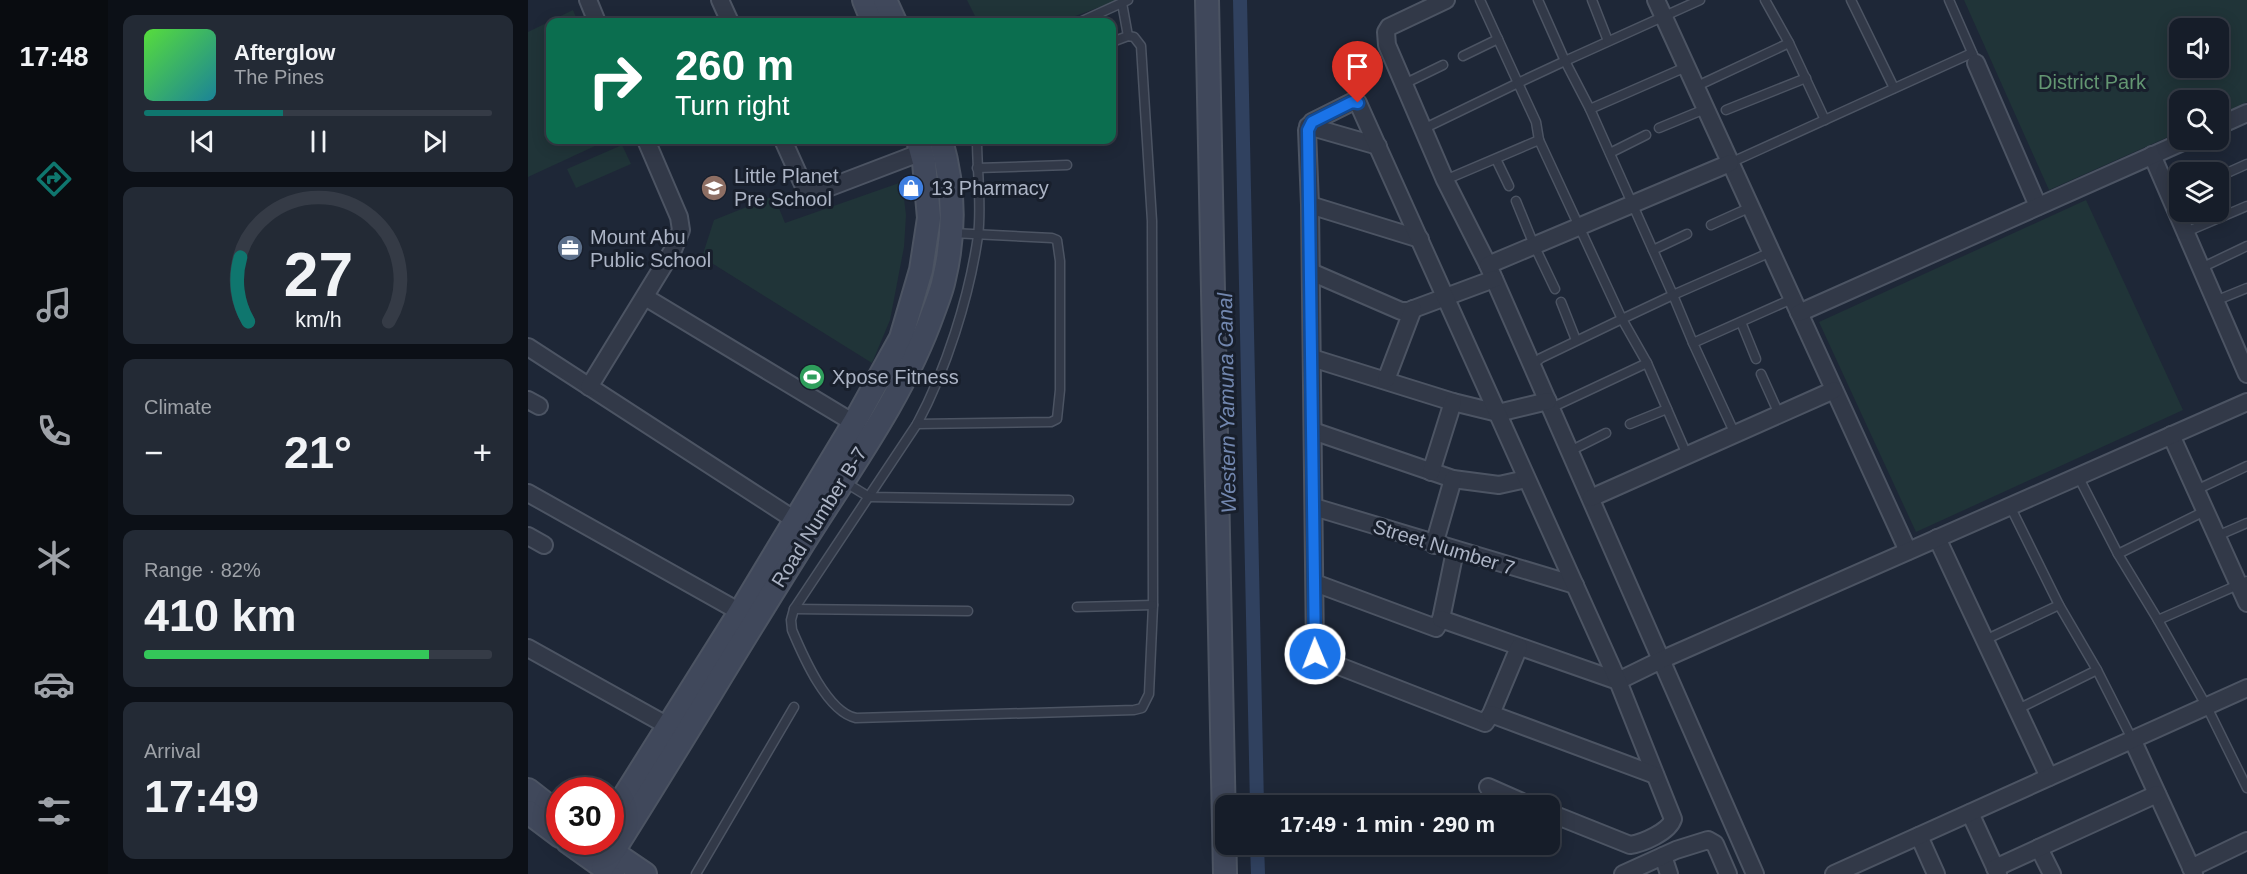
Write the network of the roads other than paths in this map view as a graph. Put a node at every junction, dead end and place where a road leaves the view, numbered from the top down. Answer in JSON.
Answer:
{"nodes":[{"id":1,"x":588,"y":0,"type":"edge"},
{"id":2,"x":720,"y":0,"type":"edge"},
{"id":3,"x":864,"y":0,"type":"edge"},
{"id":4,"x":885,"y":0,"type":"edge"},
{"id":5,"x":1207,"y":0,"type":"edge"},
{"id":6,"x":1446,"y":0,"type":"edge"},
{"id":7,"x":1480,"y":0,"type":"edge"},
{"id":8,"x":1538,"y":0,"type":"edge"},
{"id":9,"x":1592,"y":0,"type":"edge"},
{"id":10,"x":1656,"y":0,"type":"edge"},
{"id":11,"x":1700,"y":0,"type":"edge"},
{"id":12,"x":1765,"y":0,"type":"edge"},
{"id":13,"x":1851,"y":0,"type":"edge"},
{"id":14,"x":1949,"y":0,"type":"edge"},
{"id":15,"x":1125,"y":1,"type":"edge"},
{"id":16,"x":1664,"y":17,"type":"junction"},
{"id":17,"x":595,"y":18,"type":"edge"},
{"id":18,"x":728,"y":18,"type":"edge"},
{"id":19,"x":871,"y":18,"type":"edge"},
{"id":20,"x":893,"y":18,"type":"edge"},
{"id":21,"x":1089,"y":18,"type":"edge"},
{"id":22,"x":1128,"y":36,"type":"junction"},
{"id":23,"x":1498,"y":39,"type":"junction"},
{"id":24,"x":1116,"y":40,"type":"edge"},
{"id":25,"x":1608,"y":40,"type":"junction"},
{"id":26,"x":1789,"y":43,"type":"junction"},
{"id":27,"x":1463,"y":56,"type":"dead end"},
{"id":28,"x":1974,"y":58,"type":"junction"},
{"id":29,"x":1565,"y":61,"type":"junction"},
{"id":30,"x":1443,"y":65,"type":"dead end"},
{"id":31,"x":1686,"y":67,"type":"junction"},
{"id":32,"x":1806,"y":78,"type":"junction"},
{"id":33,"x":1518,"y":83,"type":"junction"},
{"id":34,"x":1404,"y":84,"type":"junction"},
{"id":35,"x":1695,"y":87,"type":"junction"},
{"id":36,"x":1894,"y":88,"type":"junction"},
{"id":37,"x":1590,"y":109,"type":"junction"},
{"id":38,"x":1705,"y":109,"type":"junction"},
{"id":39,"x":1726,"y":110,"type":"dead end"},
{"id":40,"x":2246,"y":115,"type":"edge"},
{"id":41,"x":1825,"y":120,"type":"junction"},
{"id":42,"x":2229,"y":122,"type":"edge"},
{"id":43,"x":1308,"y":126,"type":"junction"},
{"id":44,"x":1659,"y":128,"type":"dead end"},
{"id":45,"x":1423,"y":129,"type":"junction"},
{"id":46,"x":1646,"y":135,"type":"dead end"},
{"id":47,"x":1539,"y":140,"type":"junction"},
{"id":48,"x":648,"y":144,"type":"edge"},
{"id":49,"x":785,"y":144,"type":"edge"},
{"id":50,"x":942,"y":144,"type":"edge"},
{"id":51,"x":977,"y":144,"type":"edge"},
{"id":52,"x":920,"y":146,"type":"edge"},
{"id":53,"x":1378,"y":146,"type":"junction"},
{"id":54,"x":2169,"y":148,"type":"edge"},
{"id":55,"x":1610,"y":153,"type":"junction"},
{"id":56,"x":2152,"y":155,"type":"junction"},
{"id":57,"x":1496,"y":159,"type":"junction"},
{"id":58,"x":1730,"y":163,"type":"junction"},
{"id":59,"x":2247,"y":164,"type":"edge"},
{"id":60,"x":1067,"y":165,"type":"dead end"},
{"id":61,"x":977,"y":168,"type":"junction"},
{"id":62,"x":2229,"y":172,"type":"edge"},
{"id":63,"x":1445,"y":180,"type":"junction"},
{"id":64,"x":2169,"y":185,"type":"edge"},
{"id":65,"x":1509,"y":186,"type":"dead end"},
{"id":66,"x":1516,"y":201,"type":"dead end"},
{"id":67,"x":1632,"y":203,"type":"junction"},
{"id":68,"x":1310,"y":205,"type":"junction"},
{"id":69,"x":2038,"y":206,"type":"junction"},
{"id":70,"x":2247,"y":206,"type":"edge"},
{"id":71,"x":1751,"y":207,"type":"junction"},
{"id":72,"x":2183,"y":222,"type":"edge"},
{"id":73,"x":1711,"y":225,"type":"dead end"},
{"id":74,"x":1580,"y":227,"type":"junction"},
{"id":75,"x":2186,"y":232,"type":"junction"},
{"id":76,"x":951,"y":233,"type":"junction"},
{"id":77,"x":1688,"y":234,"type":"dead end"},
{"id":78,"x":978,"y":235,"type":"junction"},
{"id":79,"x":1419,"y":239,"type":"junction"},
{"id":80,"x":1534,"y":245,"type":"junction"},
{"id":81,"x":2247,"y":246,"type":"edge"},
{"id":82,"x":1653,"y":250,"type":"junction"},
{"id":83,"x":1771,"y":252,"type":"junction"},
{"id":84,"x":2201,"y":268,"type":"junction"},
{"id":85,"x":1311,"y":272,"type":"junction"},
{"id":86,"x":1491,"y":272,"type":"junction"},
{"id":87,"x":2247,"y":288,"type":"edge"},
{"id":88,"x":1554,"y":289,"type":"dead end"},
{"id":89,"x":1672,"y":295,"type":"junction"},
{"id":90,"x":645,"y":297,"type":"junction"},
{"id":91,"x":1445,"y":297,"type":"junction"},
{"id":92,"x":2216,"y":301,"type":"junction"},
{"id":93,"x":1561,"y":302,"type":"dead end"},
{"id":94,"x":1796,"y":306,"type":"junction"},
{"id":95,"x":1413,"y":309,"type":"junction"},
{"id":96,"x":1622,"y":319,"type":"junction"},
{"id":97,"x":1741,"y":322,"type":"junction"},
{"id":98,"x":1576,"y":340,"type":"junction"},
{"id":99,"x":1693,"y":343,"type":"junction"},
{"id":100,"x":528,"y":347,"type":"edge"},
{"id":101,"x":1312,"y":358,"type":"junction"},
{"id":102,"x":1756,"y":359,"type":"dead end"},
{"id":103,"x":1647,"y":363,"type":"junction"},
{"id":104,"x":1532,"y":365,"type":"junction"},
{"id":105,"x":1761,"y":374,"type":"dead end"},
{"id":106,"x":2247,"y":374,"type":"edge"},
{"id":107,"x":1386,"y":380,"type":"junction"},
{"id":108,"x":589,"y":387,"type":"junction"},
{"id":109,"x":1834,"y":390,"type":"junction"},
{"id":110,"x":1453,"y":402,"type":"junction"},
{"id":111,"x":2247,"y":402,"type":"edge"},
{"id":112,"x":1550,"y":404,"type":"junction"},
{"id":113,"x":1667,"y":409,"type":"junction"},
{"id":114,"x":1498,"y":413,"type":"junction"},
{"id":115,"x":1779,"y":414,"type":"junction"},
{"id":116,"x":854,"y":423,"type":"junction"},
{"id":117,"x":917,"y":424,"type":"junction"},
{"id":118,"x":1630,"y":424,"type":"dead end"},
{"id":119,"x":1313,"y":431,"type":"junction"},
{"id":120,"x":1606,"y":433,"type":"dead end"},
{"id":121,"x":1736,"y":434,"type":"junction"},
{"id":122,"x":2171,"y":435,"type":"junction"},
{"id":123,"x":1570,"y":451,"type":"junction"},
{"id":124,"x":1687,"y":455,"type":"junction"},
{"id":125,"x":2247,"y":466,"type":"edge"},
{"id":126,"x":1431,"y":472,"type":"junction"},
{"id":127,"x":2078,"y":476,"type":"junction"},
{"id":128,"x":1526,"y":478,"type":"junction"},
{"id":129,"x":1453,"y":479,"type":"junction"},
{"id":130,"x":842,"y":481,"type":"junction"},
{"id":131,"x":2196,"y":490,"type":"junction"},
{"id":132,"x":528,"y":493,"type":"edge"},
{"id":133,"x":869,"y":497,"type":"junction"},
{"id":134,"x":1591,"y":498,"type":"junction"},
{"id":135,"x":1069,"y":500,"type":"dead end"},
{"id":136,"x":2010,"y":506,"type":"junction"},
{"id":137,"x":1314,"y":507,"type":"junction"},
{"id":138,"x":2205,"y":511,"type":"junction"},
{"id":139,"x":795,"y":520,"type":"junction"},
{"id":140,"x":2247,"y":523,"type":"edge"},
{"id":141,"x":528,"y":536,"type":"edge"},
{"id":142,"x":2217,"y":536,"type":"junction"},
{"id":143,"x":1937,"y":538,"type":"junction"},
{"id":144,"x":1434,"y":544,"type":"junction"},
{"id":145,"x":544,"y":545,"type":"dead end"},
{"id":146,"x":1455,"y":551,"type":"junction"},
{"id":147,"x":1908,"y":551,"type":"junction"},
{"id":148,"x":2118,"y":554,"type":"junction"},
{"id":149,"x":1315,"y":583,"type":"junction"},
{"id":150,"x":2243,"y":583,"type":"edge"},
{"id":151,"x":1575,"y":585,"type":"junction"},
{"id":152,"x":2247,"y":603,"type":"edge"},
{"id":153,"x":1153,"y":605,"type":"junction"},
{"id":154,"x":2059,"y":605,"type":"junction"},
{"id":155,"x":1077,"y":607,"type":"dead end"},
{"id":156,"x":794,"y":609,"type":"junction"},
{"id":157,"x":968,"y":610,"type":"dead end"},
{"id":158,"x":740,"y":612,"type":"junction"},
{"id":159,"x":1441,"y":619,"type":"junction"},
{"id":160,"x":2158,"y":620,"type":"junction"},
{"id":161,"x":1985,"y":640,"type":"junction"},
{"id":162,"x":1519,"y":647,"type":"junction"},
{"id":163,"x":528,"y":648,"type":"edge"},
{"id":164,"x":1662,"y":660,"type":"junction"},
{"id":165,"x":2097,"y":670,"type":"junction"},
{"id":166,"x":1618,"y":681,"type":"junction"},
{"id":167,"x":2247,"y":688,"type":"edge"},
{"id":168,"x":794,"y":706,"type":"dead end"},
{"id":169,"x":2207,"y":707,"type":"junction"},
{"id":170,"x":2018,"y":709,"type":"junction"},
{"id":171,"x":1491,"y":714,"type":"junction"},
{"id":172,"x":668,"y":726,"type":"junction"},
{"id":173,"x":2132,"y":740,"type":"junction"},
{"id":174,"x":1655,"y":776,"type":"junction"},
{"id":175,"x":2049,"y":777,"type":"junction"},
{"id":176,"x":1488,"y":787,"type":"dead end"},
{"id":177,"x":2247,"y":788,"type":"edge"},
{"id":178,"x":528,"y":790,"type":"edge"},
{"id":179,"x":2157,"y":794,"type":"junction"},
{"id":180,"x":1506,"y":795,"type":"edge"},
{"id":181,"x":624,"y":797,"type":"edge"},
{"id":182,"x":546,"y":804,"type":"edge"},
{"id":183,"x":528,"y":812,"type":"edge"},
{"id":184,"x":1971,"y":813,"type":"junction"},
{"id":185,"x":1560,"y":817,"type":"edge"},
{"id":186,"x":546,"y":826,"type":"edge"},
{"id":187,"x":1919,"y":836,"type":"junction"},
{"id":188,"x":2247,"y":841,"type":"edge"},
{"id":189,"x":2039,"y":848,"type":"junction"},
{"id":190,"x":602,"y":856,"type":"edge"},
{"id":191,"x":1663,"y":856,"type":"junction"},
{"id":192,"x":1996,"y":871,"type":"edge"},
{"id":193,"x":2192,"y":871,"type":"edge"},
{"id":194,"x":640,"y":872,"type":"edge"},
{"id":195,"x":696,"y":874,"type":"edge"},
{"id":196,"x":1226,"y":874,"type":"edge"},
{"id":197,"x":1623,"y":874,"type":"edge"},
{"id":198,"x":1669,"y":874,"type":"edge"},
{"id":199,"x":1728,"y":874,"type":"edge"},
{"id":200,"x":1755,"y":874,"type":"edge"},
{"id":201,"x":1834,"y":874,"type":"edge"},
{"id":202,"x":1935,"y":874,"type":"edge"},
{"id":203,"x":2052,"y":874,"type":"edge"}],
"edges":[{"from":1,"to":17,"type":"street"},
{"from":2,"to":18,"type":"street"},
{"from":3,"to":19,"type":"street"},
{"from":4,"to":20,"type":"street"},
{"from":5,"to":196,"type":"street"},
{"from":6,"to":34,"type":"street"},
{"from":7,"to":23,"type":"lane"},
{"from":8,"to":29,"type":"lane"},
{"from":9,"to":25,"type":"lane"},
{"from":10,"to":16,"type":"street"},
{"from":11,"to":16,"type":"lane"},
{"from":12,"to":26,"type":"lane"},
{"from":13,"to":36,"type":"lane"},
{"from":14,"to":28,"type":"lane"},
{"from":15,"to":21,"type":"lane"},
{"from":15,"to":22,"type":"lane"},
{"from":16,"to":25,"type":"lane"},
{"from":16,"to":31,"type":"street"},
{"from":22,"to":24,"type":"lane"},
{"from":22,"to":153,"type":"lane"},
{"from":23,"to":27,"type":"lane"},
{"from":23,"to":33,"type":"lane"},
{"from":25,"to":29,"type":"lane"},
{"from":26,"to":32,"type":"lane"},
{"from":26,"to":35,"type":"lane"},
{"from":28,"to":36,"type":"lane"},
{"from":28,"to":69,"type":"street"},
{"from":29,"to":33,"type":"lane"},
{"from":29,"to":37,"type":"lane"},
{"from":30,"to":34,"type":"lane"},
{"from":31,"to":35,"type":"street"},
{"from":31,"to":37,"type":"lane"},
{"from":32,"to":39,"type":"lane"},
{"from":32,"to":41,"type":"lane"},
{"from":33,"to":45,"type":"lane"},
{"from":33,"to":47,"type":"lane"},
{"from":34,"to":45,"type":"street"},
{"from":35,"to":38,"type":"street"},
{"from":36,"to":41,"type":"lane"},
{"from":37,"to":55,"type":"lane"},
{"from":38,"to":44,"type":"lane"},
{"from":38,"to":58,"type":"street"},
{"from":40,"to":42,"type":"street"},
{"from":41,"to":58,"type":"lane"},
{"from":43,"to":53,"type":"street"},
{"from":43,"to":53,"type":"street"},
{"from":43,"to":68,"type":"street"},
{"from":45,"to":63,"type":"street"},
{"from":46,"to":55,"type":"lane"},
{"from":47,"to":57,"type":"lane"},
{"from":47,"to":74,"type":"lane"},
{"from":48,"to":90,"type":"street"},
{"from":49,"to":52,"type":"street"},
{"from":50,"to":76,"type":"street","name":"Road Number B-7"},
{"from":51,"to":61,"type":"lane"},
{"from":52,"to":116,"type":"street","name":"Road Number B-7"},
{"from":53,"to":79,"type":"street"},
{"from":54,"to":56,"type":"street"},
{"from":55,"to":67,"type":"lane"},
{"from":56,"to":64,"type":"street"},
{"from":56,"to":69,"type":"street"},
{"from":57,"to":63,"type":"lane"},
{"from":57,"to":65,"type":"lane"},
{"from":58,"to":67,"type":"street"},
{"from":58,"to":71,"type":"street"},
{"from":59,"to":62,"type":"lane"},
{"from":60,"to":61,"type":"lane"},
{"from":61,"to":78,"type":"lane"},
{"from":63,"to":86,"type":"street"},
{"from":66,"to":80,"type":"lane"},
{"from":67,"to":74,"type":"street"},
{"from":67,"to":82,"type":"lane"},
{"from":68,"to":79,"type":"street"},
{"from":68,"to":85,"type":"street"},
{"from":69,"to":94,"type":"street"},
{"from":70,"to":75,"type":"lane"},
{"from":71,"to":73,"type":"lane"},
{"from":71,"to":83,"type":"street"},
{"from":72,"to":75,"type":"street"},
{"from":74,"to":80,"type":"street"},
{"from":74,"to":96,"type":"lane"},
{"from":75,"to":84,"type":"street"},
{"from":76,"to":78,"type":"lane"},
{"from":76,"to":130,"type":"street","name":"Road Number B-7"},
{"from":77,"to":82,"type":"lane"},
{"from":78,"to":117,"type":"lane"},
{"from":78,"to":117,"type":"lane"},
{"from":79,"to":91,"type":"street"},
{"from":80,"to":86,"type":"street"},
{"from":80,"to":88,"type":"lane"},
{"from":81,"to":84,"type":"lane"},
{"from":82,"to":89,"type":"lane"},
{"from":83,"to":89,"type":"lane"},
{"from":83,"to":94,"type":"street"},
{"from":84,"to":92,"type":"street"},
{"from":85,"to":95,"type":"street"},
{"from":85,"to":101,"type":"street"},
{"from":86,"to":91,"type":"street"},
{"from":86,"to":104,"type":"street"},
{"from":87,"to":92,"type":"lane"},
{"from":89,"to":96,"type":"lane"},
{"from":89,"to":99,"type":"lane"},
{"from":90,"to":108,"type":"street"},
{"from":90,"to":116,"type":"street"},
{"from":91,"to":95,"type":"street"},
{"from":91,"to":114,"type":"street"},
{"from":92,"to":106,"type":"street"},
{"from":93,"to":98,"type":"lane"},
{"from":94,"to":97,"type":"lane"},
{"from":94,"to":109,"type":"street"},
{"from":95,"to":107,"type":"street"},
{"from":96,"to":98,"type":"lane"},
{"from":96,"to":103,"type":"lane"},
{"from":97,"to":99,"type":"lane"},
{"from":97,"to":102,"type":"lane"},
{"from":98,"to":104,"type":"lane"},
{"from":99,"to":121,"type":"lane"},
{"from":100,"to":108,"type":"street"},
{"from":101,"to":107,"type":"street"},
{"from":101,"to":119,"type":"street"},
{"from":103,"to":112,"type":"lane"},
{"from":103,"to":113,"type":"lane"},
{"from":104,"to":112,"type":"street"},
{"from":105,"to":115,"type":"lane"},
{"from":107,"to":110,"type":"street"},
{"from":108,"to":139,"type":"street"},
{"from":109,"to":115,"type":"street"},
{"from":109,"to":147,"type":"street"},
{"from":110,"to":114,"type":"street"},
{"from":110,"to":126,"type":"street"},
{"from":111,"to":122,"type":"street"},
{"from":112,"to":114,"type":"street"},
{"from":112,"to":123,"type":"street"},
{"from":113,"to":118,"type":"lane"},
{"from":113,"to":124,"type":"lane"},
{"from":114,"to":128,"type":"street"},
{"from":115,"to":121,"type":"street"},
{"from":116,"to":139,"type":"street","name":"Road Number B-7"},
{"from":117,"to":133,"type":"lane"},
{"from":119,"to":126,"type":"street"},
{"from":119,"to":137,"type":"street"},
{"from":120,"to":123,"type":"lane"},
{"from":121,"to":124,"type":"street"},
{"from":122,"to":127,"type":"street"},
{"from":122,"to":131,"type":"street"},
{"from":123,"to":134,"type":"street"},
{"from":124,"to":134,"type":"street"},
{"from":125,"to":131,"type":"lane"},
{"from":126,"to":129,"type":"street"},
{"from":127,"to":136,"type":"street"},
{"from":127,"to":148,"type":"lane"},
{"from":128,"to":129,"type":"street"},
{"from":128,"to":151,"type":"street"},
{"from":129,"to":144,"type":"street"},
{"from":130,"to":133,"type":"lane"},
{"from":130,"to":190,"type":"street","name":"Road Number B-7"},
{"from":131,"to":138,"type":"street"},
{"from":132,"to":158,"type":"street"},
{"from":133,"to":135,"type":"lane"},
{"from":133,"to":156,"type":"lane"},
{"from":134,"to":164,"type":"street"},
{"from":136,"to":143,"type":"street"},
{"from":136,"to":154,"type":"lane"},
{"from":137,"to":144,"type":"street","name":"Street Number 7"},
{"from":137,"to":149,"type":"street"},
{"from":138,"to":142,"type":"street"},
{"from":138,"to":148,"type":"lane"},
{"from":139,"to":158,"type":"street","name":"Road Number B-7"},
{"from":140,"to":142,"type":"lane"},
{"from":141,"to":145,"type":"street"},
{"from":142,"to":150,"type":"street"},
{"from":143,"to":147,"type":"street"},
{"from":143,"to":161,"type":"street"},
{"from":144,"to":146,"type":"street","name":"Street Number 7"},
{"from":146,"to":151,"type":"street","name":"Street Number 7"},
{"from":146,"to":159,"type":"street"},
{"from":147,"to":164,"type":"street"},
{"from":148,"to":160,"type":"lane"},
{"from":149,"to":159,"type":"street"},
{"from":149,"to":171,"type":"street"},
{"from":150,"to":152,"type":"street"},
{"from":150,"to":160,"type":"lane"},
{"from":151,"to":166,"type":"street"},
{"from":153,"to":155,"type":"lane"},
{"from":153,"to":156,"type":"lane"},
{"from":154,"to":161,"type":"lane"},
{"from":154,"to":165,"type":"lane"},
{"from":156,"to":157,"type":"lane"},
{"from":158,"to":172,"type":"street","name":"Road Number B-7"},
{"from":159,"to":162,"type":"street"},
{"from":160,"to":169,"type":"lane"},
{"from":161,"to":170,"type":"street"},
{"from":162,"to":166,"type":"street"},
{"from":162,"to":171,"type":"street"},
{"from":163,"to":172,"type":"street"},
{"from":164,"to":166,"type":"street"},
{"from":164,"to":200,"type":"street"},
{"from":165,"to":170,"type":"lane"},
{"from":165,"to":173,"type":"lane"},
{"from":166,"to":174,"type":"street"},
{"from":167,"to":169,"type":"street"},
{"from":168,"to":195,"type":"lane"},
{"from":169,"to":173,"type":"street"},
{"from":169,"to":177,"type":"lane"},
{"from":170,"to":175,"type":"street"},
{"from":171,"to":174,"type":"street"},
{"from":172,"to":181,"type":"street","name":"Road Number B-7"},
{"from":173,"to":175,"type":"street"},
{"from":173,"to":179,"type":"street"},
{"from":174,"to":185,"type":"street"},
{"from":175,"to":184,"type":"street"},
{"from":176,"to":180,"type":"street"},
{"from":178,"to":182,"type":"street"},
{"from":179,"to":189,"type":"street"},
{"from":179,"to":193,"type":"street"},
{"from":183,"to":186,"type":"street"},
{"from":184,"to":187,"type":"street"},
{"from":184,"to":192,"type":"street"},
{"from":187,"to":201,"type":"street"},
{"from":187,"to":202,"type":"street"},
{"from":188,"to":193,"type":"street"},
{"from":189,"to":192,"type":"street"},
{"from":189,"to":203,"type":"street"},
{"from":190,"to":194,"type":"street"},
{"from":191,"to":197,"type":"street"},
{"from":191,"to":198,"type":"street"},
{"from":191,"to":199,"type":"street"}]}
